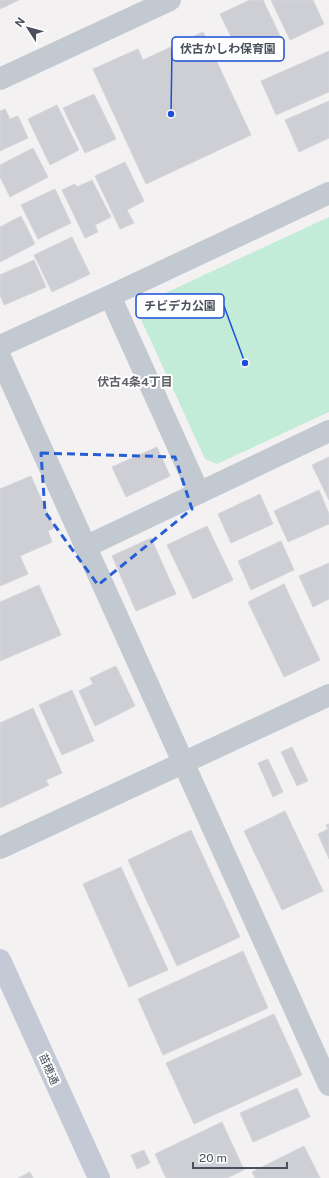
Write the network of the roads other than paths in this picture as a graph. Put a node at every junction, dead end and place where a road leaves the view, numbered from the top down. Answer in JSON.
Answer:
{"nodes":[{"id":1,"x":170,"y":0,"type":"edge"},
{"id":2,"x":0,"y":79,"type":"edge"},
{"id":3,"x":329,"y":193,"type":"edge"},
{"id":4,"x":110,"y":296,"type":"junction"},
{"id":5,"x":0,"y":346,"type":"edge"},
{"id":6,"x":0,"y":357,"type":"edge"},
{"id":7,"x":329,"y":431,"type":"edge"},
{"id":8,"x":199,"y":493,"type":"junction"},
{"id":9,"x":86,"y":547,"type":"junction"},
{"id":10,"x":329,"y":695,"type":"edge"},
{"id":11,"x":184,"y":763,"type":"junction"},
{"id":12,"x":0,"y":848,"type":"edge"},
{"id":13,"x":0,"y":960,"type":"edge"},
{"id":14,"x":329,"y":1084,"type":"edge"},
{"id":15,"x":98,"y":1178,"type":"edge"}],
"edges":[{"from":1,"to":2,"type":"street"},
{"from":3,"to":4,"type":"street"},
{"from":4,"to":5,"type":"street"},
{"from":4,"to":8,"type":"street"},
{"from":6,"to":9,"type":"street"},
{"from":7,"to":8,"type":"street"},
{"from":8,"to":9,"type":"street"},
{"from":9,"to":11,"type":"street"},
{"from":10,"to":11,"type":"street"},
{"from":11,"to":12,"type":"street"},
{"from":11,"to":14,"type":"street"},
{"from":13,"to":15,"type":"street","name":"苗穂通"}]}
